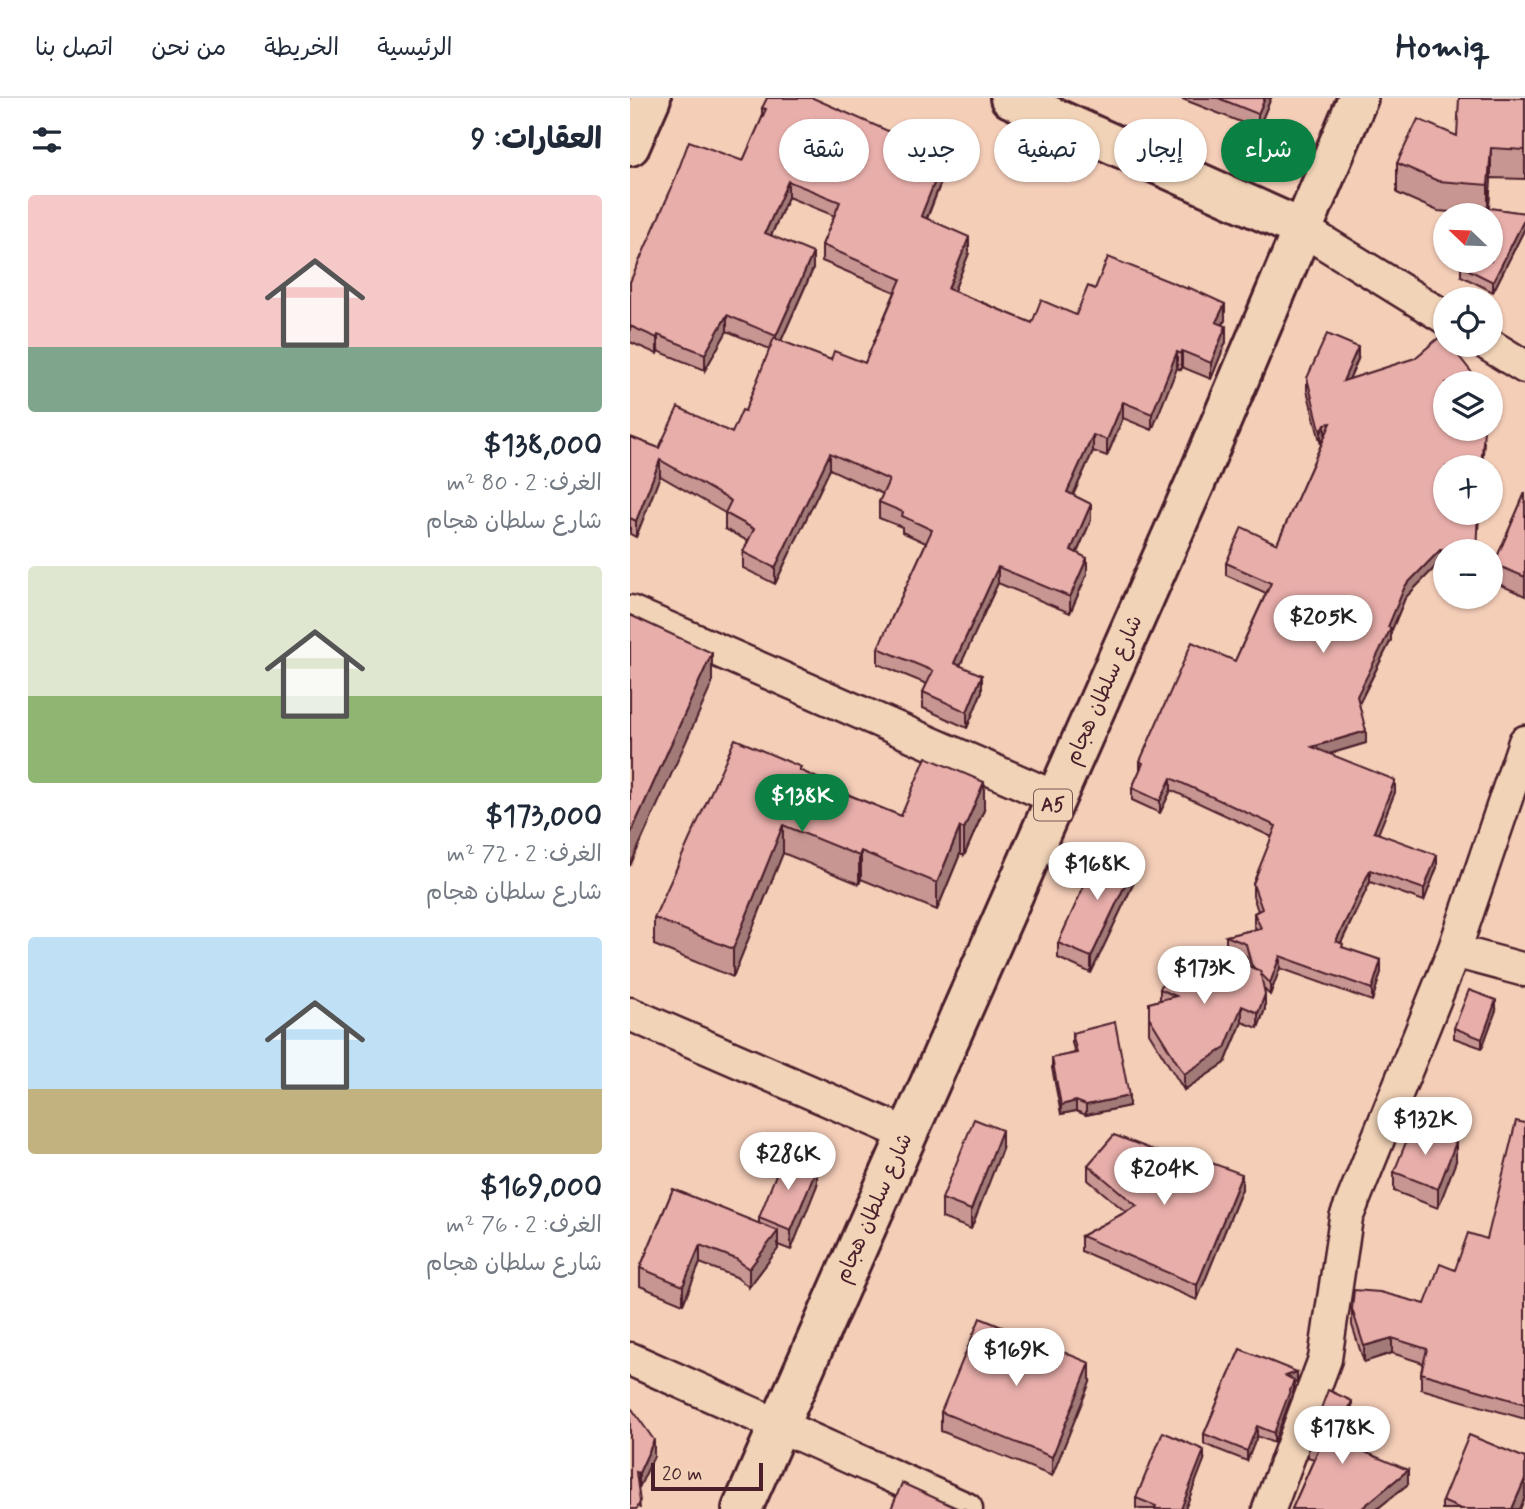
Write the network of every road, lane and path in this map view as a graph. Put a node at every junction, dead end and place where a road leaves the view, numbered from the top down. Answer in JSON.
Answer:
{"nodes":[{"id":1,"x":651,"y":98,"type":"edge"},
{"id":2,"x":1010,"y":98,"type":"edge"},
{"id":3,"x":1358,"y":98,"type":"edge"},
{"id":4,"x":630,"y":146,"type":"edge"},
{"id":5,"x":1302,"y":229,"type":"junction"},
{"id":6,"x":1433,"y":310,"type":"edge"},
{"id":7,"x":1503,"y":354,"type":"edge"},
{"id":8,"x":1525,"y":367,"type":"edge"},
{"id":9,"x":630,"y":612,"type":"edge"},
{"id":10,"x":1525,"y":742,"type":"edge"},
{"id":11,"x":1056,"y":798,"type":"junction"},
{"id":12,"x":1454,"y":951,"type":"junction"},
{"id":13,"x":1525,"y":970,"type":"edge"},
{"id":14,"x":630,"y":1014,"type":"edge"},
{"id":15,"x":907,"y":1134,"type":"junction"},
{"id":16,"x":630,"y":1359,"type":"edge"},
{"id":17,"x":778,"y":1426,"type":"junction"},
{"id":18,"x":742,"y":1509,"type":"edge"},
{"id":19,"x":966,"y":1509,"type":"edge"},
{"id":20,"x":1269,"y":1509,"type":"edge"}],
"edges":[{"from":1,"to":4,"type":"main road"},
{"from":2,"to":5,"type":"main road"},
{"from":3,"to":5,"type":"main road","name":"شارع سلطان هجام","number":"A5"},
{"from":5,"to":6,"type":"street"},
{"from":5,"to":11,"type":"main road","name":"شارع سلطان هجام","number":"A5"},
{"from":7,"to":8,"type":"street"},
{"from":9,"to":11,"type":"street"},
{"from":10,"to":12,"type":"street"},
{"from":11,"to":15,"type":"main road","name":"شارع سلطان هجام","number":"A5"},
{"from":12,"to":13,"type":"street"},
{"from":12,"to":20,"type":"street"},
{"from":14,"to":15,"type":"street"},
{"from":15,"to":17,"type":"main road","name":"شارع سلطان هجام","number":"A5"},
{"from":16,"to":17,"type":"street"},
{"from":17,"to":18,"type":"main road","name":"شارع سلطان هجام","number":"A5"},
{"from":17,"to":19,"type":"street"}]}
